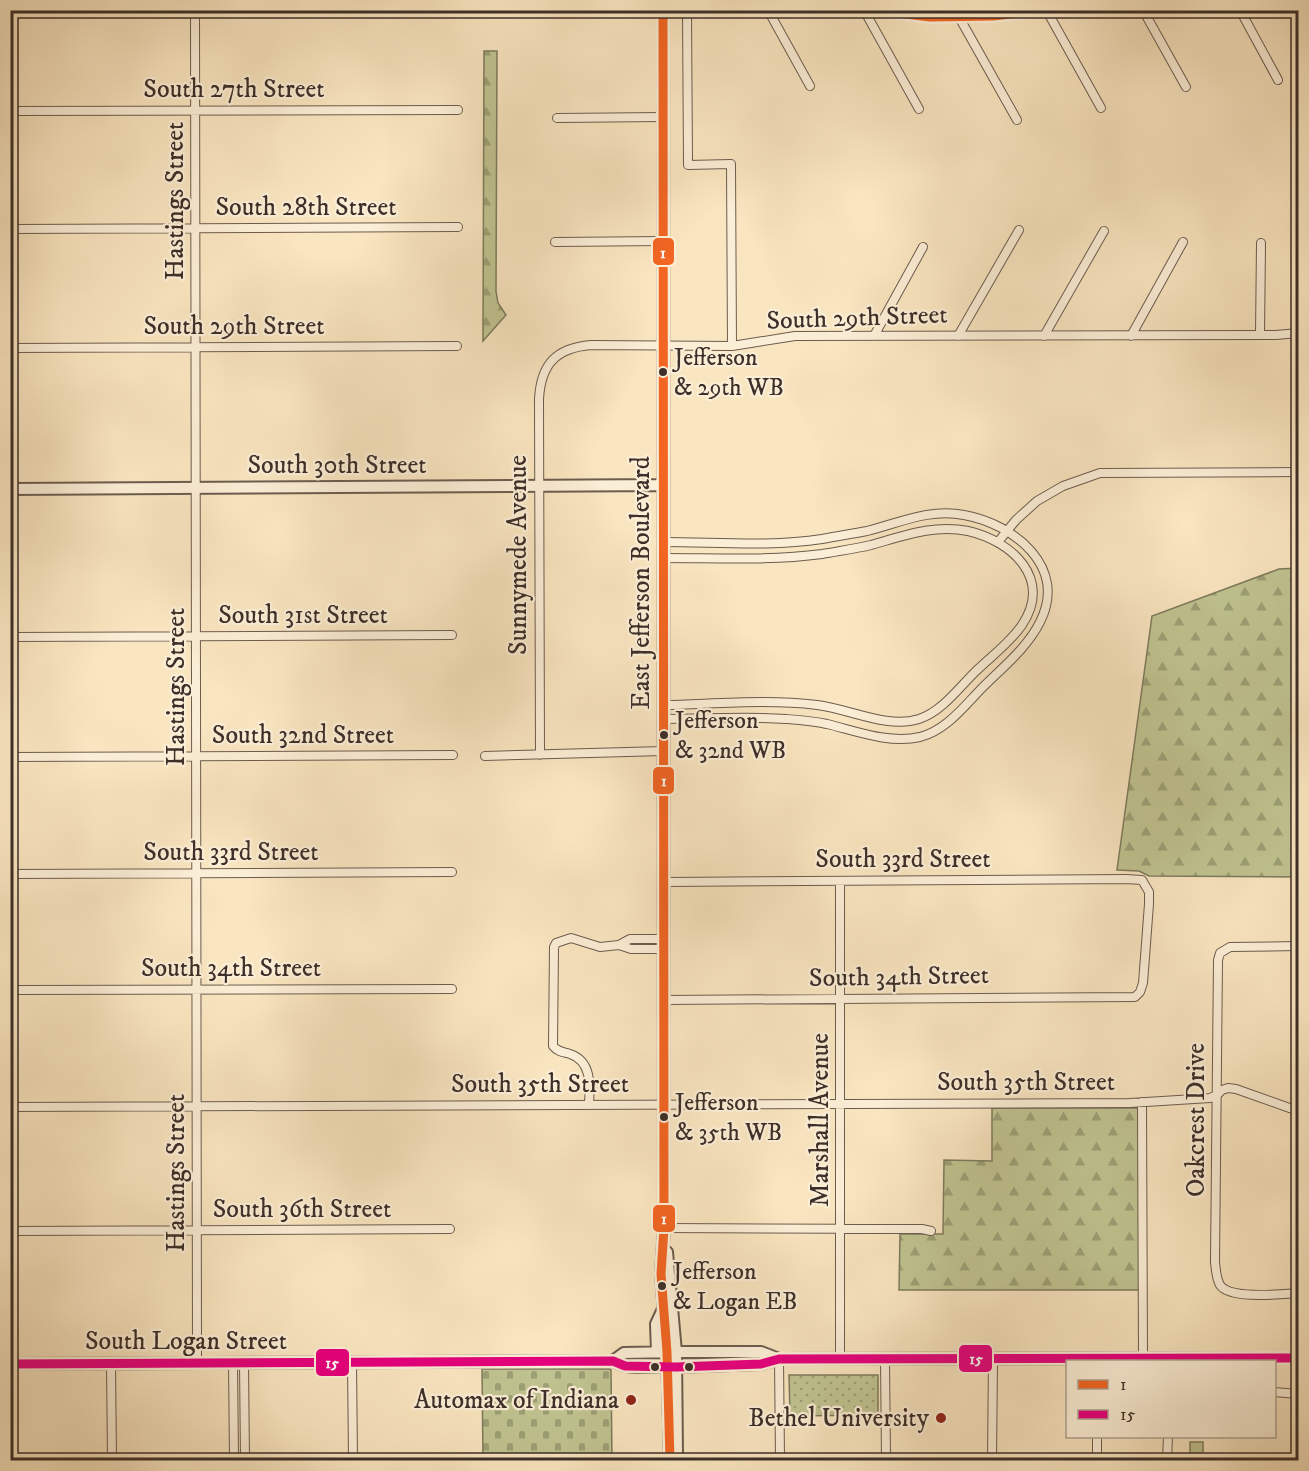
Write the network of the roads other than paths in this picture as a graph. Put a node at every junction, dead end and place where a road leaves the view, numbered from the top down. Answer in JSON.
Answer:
{"nodes":[{"id":1,"x":195,"y":10,"type":"edge"},
{"id":2,"x":663,"y":10,"type":"edge"},
{"id":3,"x":687,"y":10,"type":"edge"},
{"id":4,"x":768,"y":10,"type":"edge"},
{"id":5,"x":864,"y":10,"type":"edge"},
{"id":6,"x":869,"y":10,"type":"edge"},
{"id":7,"x":1054,"y":10,"type":"edge"},
{"id":8,"x":1143,"y":10,"type":"edge"},
{"id":9,"x":1240,"y":10,"type":"edge"},
{"id":10,"x":1047,"y":11,"type":"edge"},
{"id":11,"x":993,"y":13,"type":"edge"},
{"id":12,"x":959,"y":17,"type":"junction"},
{"id":13,"x":1278,"y":80,"type":"dead end"},
{"id":14,"x":810,"y":86,"type":"dead end"},
{"id":15,"x":1186,"y":87,"type":"dead end"},
{"id":16,"x":1101,"y":108,"type":"dead end"},
{"id":17,"x":919,"y":109,"type":"dead end"},
{"id":18,"x":196,"y":110,"type":"junction"},
{"id":19,"x":458,"y":110,"type":"dead end"},
{"id":20,"x":10,"y":111,"type":"edge"},
{"id":21,"x":663,"y":117,"type":"junction"},
{"id":22,"x":557,"y":118,"type":"dead end"},
{"id":23,"x":1017,"y":120,"type":"dead end"},
{"id":24,"x":458,"y":227,"type":"dead end"},
{"id":25,"x":10,"y":229,"type":"edge"},
{"id":26,"x":195,"y":229,"type":"junction"},
{"id":27,"x":1019,"y":230,"type":"dead end"},
{"id":28,"x":1104,"y":231,"type":"dead end"},
{"id":29,"x":663,"y":241,"type":"junction"},
{"id":30,"x":555,"y":242,"type":"dead end"},
{"id":31,"x":1184,"y":243,"type":"dead end"},
{"id":32,"x":1261,"y":243,"type":"dead end"},
{"id":33,"x":923,"y":247,"type":"dead end"},
{"id":34,"x":1299,"y":333,"type":"edge"},
{"id":35,"x":1260,"y":335,"type":"junction"},
{"id":36,"x":874,"y":336,"type":"junction"},
{"id":37,"x":958,"y":336,"type":"junction"},
{"id":38,"x":1044,"y":336,"type":"junction"},
{"id":39,"x":1131,"y":336,"type":"junction"},
{"id":40,"x":457,"y":346,"type":"dead end"},
{"id":41,"x":663,"y":346,"type":"junction"},
{"id":42,"x":732,"y":346,"type":"junction"},
{"id":43,"x":10,"y":348,"type":"edge"},
{"id":44,"x":196,"y":348,"type":"junction"},
{"id":45,"x":553,"y":359,"type":"joint"},
{"id":46,"x":1299,"y":472,"type":"edge"},
{"id":47,"x":663,"y":485,"type":"junction"},
{"id":48,"x":539,"y":487,"type":"junction"},
{"id":49,"x":10,"y":489,"type":"edge"},
{"id":50,"x":196,"y":489,"type":"junction"},
{"id":51,"x":1007,"y":531,"type":"junction"},
{"id":52,"x":663,"y":542,"type":"junction"},
{"id":53,"x":998,"y":542,"type":"junction"},
{"id":54,"x":663,"y":558,"type":"junction"},
{"id":55,"x":452,"y":635,"type":"dead end"},
{"id":56,"x":196,"y":636,"type":"junction"},
{"id":57,"x":10,"y":637,"type":"edge"},
{"id":58,"x":664,"y":705,"type":"junction"},
{"id":59,"x":664,"y":719,"type":"junction"},
{"id":60,"x":664,"y":751,"type":"junction"},
{"id":61,"x":453,"y":755,"type":"dead end"},
{"id":62,"x":540,"y":755,"type":"junction"},
{"id":63,"x":197,"y":756,"type":"junction"},
{"id":64,"x":485,"y":756,"type":"dead end"},
{"id":65,"x":10,"y":757,"type":"edge"},
{"id":66,"x":452,"y":872,"type":"dead end"},
{"id":67,"x":197,"y":873,"type":"junction"},
{"id":68,"x":10,"y":874,"type":"edge"},
{"id":69,"x":840,"y":881,"type":"junction"},
{"id":70,"x":664,"y":882,"type":"junction"},
{"id":71,"x":664,"y":944,"type":"junction"},
{"id":72,"x":1299,"y":946,"type":"edge"},
{"id":73,"x":452,"y":988,"type":"dead end"},
{"id":74,"x":10,"y":990,"type":"edge"},
{"id":75,"x":197,"y":990,"type":"junction"},
{"id":76,"x":1135,"y":997,"type":"joint"},
{"id":77,"x":841,"y":999,"type":"junction"},
{"id":78,"x":664,"y":1000,"type":"junction"},
{"id":79,"x":1217,"y":1095,"type":"junction"},
{"id":80,"x":1142,"y":1102,"type":"junction"},
{"id":81,"x":841,"y":1103,"type":"junction"},
{"id":82,"x":589,"y":1104,"type":"junction"},
{"id":83,"x":664,"y":1104,"type":"junction"},
{"id":84,"x":197,"y":1106,"type":"junction"},
{"id":85,"x":10,"y":1107,"type":"edge"},
{"id":86,"x":1299,"y":1112,"type":"edge"},
{"id":87,"x":664,"y":1228,"type":"junction"},
{"id":88,"x":450,"y":1229,"type":"dead end"},
{"id":89,"x":841,"y":1229,"type":"junction"},
{"id":90,"x":10,"y":1231,"type":"edge"},
{"id":91,"x":197,"y":1231,"type":"junction"},
{"id":92,"x":931,"y":1231,"type":"dead end"},
{"id":93,"x":1299,"y":1293,"type":"edge"},
{"id":94,"x":666,"y":1352,"type":"junction"},
{"id":95,"x":779,"y":1359,"type":"junction"},
{"id":96,"x":840,"y":1359,"type":"junction"},
{"id":97,"x":885,"y":1359,"type":"junction"},
{"id":98,"x":993,"y":1359,"type":"junction"},
{"id":99,"x":1143,"y":1359,"type":"junction"},
{"id":100,"x":1299,"y":1359,"type":"edge"},
{"id":101,"x":614,"y":1360,"type":"junction"},
{"id":102,"x":1096,"y":1360,"type":"edge"},
{"id":103,"x":352,"y":1362,"type":"junction"},
{"id":104,"x":197,"y":1363,"type":"junction"},
{"id":105,"x":239,"y":1363,"type":"junction"},
{"id":106,"x":10,"y":1364,"type":"edge"},
{"id":107,"x":111,"y":1364,"type":"junction"},
{"id":108,"x":672,"y":1367,"type":"junction"},
{"id":109,"x":1276,"y":1392,"type":"edge"},
{"id":110,"x":1299,"y":1394,"type":"edge"},
{"id":111,"x":1097,"y":1438,"type":"edge"},
{"id":112,"x":1168,"y":1438,"type":"edge"},
{"id":113,"x":112,"y":1461,"type":"edge"},
{"id":114,"x":234,"y":1461,"type":"edge"},
{"id":115,"x":245,"y":1461,"type":"edge"},
{"id":116,"x":353,"y":1461,"type":"edge"},
{"id":117,"x":670,"y":1461,"type":"edge"},
{"id":118,"x":677,"y":1461,"type":"edge"},
{"id":119,"x":780,"y":1461,"type":"edge"},
{"id":120,"x":886,"y":1461,"type":"edge"},
{"id":121,"x":992,"y":1461,"type":"edge"},
{"id":122,"x":1097,"y":1461,"type":"edge"},
{"id":123,"x":1167,"y":1461,"type":"edge"}],
"edges":[{"from":1,"to":18,"type":"street","name":"Hastings Street"},
{"from":2,"to":21,"type":"street","name":"East Jefferson Boulevard"},
{"from":3,"to":42,"type":"street"},
{"from":4,"to":14,"type":"street"},
{"from":5,"to":17,"type":"street"},
{"from":6,"to":12,"type":"street"},
{"from":7,"to":10,"type":"street"},
{"from":8,"to":15,"type":"street"},
{"from":9,"to":13,"type":"street"},
{"from":10,"to":11,"type":"street"},
{"from":10,"to":16,"type":"street"},
{"from":11,"to":12,"type":"street"},
{"from":12,"to":23,"type":"street"},
{"from":18,"to":19,"type":"street","name":"South 27th Street"},
{"from":18,"to":20,"type":"street","name":"South 27th Street"},
{"from":18,"to":26,"type":"street","name":"Hastings Street"},
{"from":21,"to":22,"type":"street"},
{"from":21,"to":29,"type":"street","name":"East Jefferson Boulevard"},
{"from":24,"to":26,"type":"street","name":"South 28th Street"},
{"from":25,"to":26,"type":"street","name":"South 28th Street"},
{"from":26,"to":44,"type":"street","name":"Hastings Street"},
{"from":27,"to":37,"type":"street"},
{"from":28,"to":38,"type":"street"},
{"from":29,"to":30,"type":"street"},
{"from":29,"to":41,"type":"street","name":"East Jefferson Boulevard"},
{"from":31,"to":39,"type":"street"},
{"from":32,"to":35,"type":"street"},
{"from":33,"to":36,"type":"street"},
{"from":34,"to":35,"type":"street","name":"South 29th Street"},
{"from":35,"to":39,"type":"street","name":"South 29th Street"},
{"from":36,"to":37,"type":"street","name":"South 29th Street"},
{"from":36,"to":42,"type":"street","name":"South 29th Street"},
{"from":37,"to":38,"type":"street","name":"South 29th Street"},
{"from":38,"to":39,"type":"street","name":"South 29th Street"},
{"from":40,"to":44,"type":"street","name":"South 29th Street"},
{"from":41,"to":42,"type":"street","name":"South 29th Street"},
{"from":41,"to":45,"type":"street","name":"South 29th Street"},
{"from":41,"to":47,"type":"street","name":"East Jefferson Boulevard"},
{"from":43,"to":44,"type":"street","name":"South 29th Street"},
{"from":44,"to":50,"type":"street","name":"Hastings Street"},
{"from":45,"to":48,"type":"street","name":"Sunnymede Avenue"},
{"from":46,"to":51,"type":"street"},
{"from":47,"to":48,"type":"street","name":"South 30th Street"},
{"from":47,"to":52,"type":"street","name":"East Jefferson Boulevard"},
{"from":48,"to":50,"type":"street","name":"South 30th Street"},
{"from":48,"to":62,"type":"street","name":"Sunnymede Avenue"},
{"from":49,"to":50,"type":"street","name":"South 30th Street"},
{"from":50,"to":56,"type":"street","name":"Hastings Street"},
{"from":51,"to":52,"type":"street"},
{"from":51,"to":53,"type":"street"},
{"from":51,"to":59,"type":"street"},
{"from":52,"to":54,"type":"street","name":"East Jefferson Boulevard"},
{"from":53,"to":54,"type":"street"},
{"from":53,"to":58,"type":"street"},
{"from":54,"to":58,"type":"street","name":"East Jefferson Boulevard"},
{"from":55,"to":56,"type":"street","name":"South 31st Street"},
{"from":56,"to":57,"type":"street","name":"South 31st Street"},
{"from":56,"to":63,"type":"street","name":"Hastings Street"},
{"from":58,"to":59,"type":"street","name":"East Jefferson Boulevard"},
{"from":59,"to":60,"type":"street","name":"East Jefferson Boulevard"},
{"from":60,"to":62,"type":"street"},
{"from":60,"to":70,"type":"street","name":"East Jefferson Boulevard"},
{"from":61,"to":63,"type":"street","name":"South 32nd Street"},
{"from":62,"to":64,"type":"street"},
{"from":63,"to":65,"type":"street","name":"South 32nd Street"},
{"from":63,"to":67,"type":"street","name":"Hastings Street"},
{"from":66,"to":67,"type":"street","name":"South 33rd Street"},
{"from":67,"to":68,"type":"street","name":"South 33rd Street"},
{"from":67,"to":75,"type":"street","name":"Hastings Street"},
{"from":69,"to":70,"type":"street","name":"South 33rd Street"},
{"from":69,"to":76,"type":"street","name":"South 33rd Street"},
{"from":69,"to":77,"type":"street","name":"Marshall Avenue"},
{"from":70,"to":71,"type":"street","name":"East Jefferson Boulevard"},
{"from":71,"to":78,"type":"street","name":"East Jefferson Boulevard"},
{"from":71,"to":82,"type":"street"},
{"from":72,"to":79,"type":"street","name":"Oakcrest Drive"},
{"from":73,"to":75,"type":"street","name":"South 34th Street"},
{"from":74,"to":75,"type":"street","name":"South 34th Street"},
{"from":75,"to":84,"type":"street","name":"Hastings Street"},
{"from":76,"to":77,"type":"street","name":"South 34th Street"},
{"from":77,"to":78,"type":"street","name":"South 34th Street"},
{"from":77,"to":81,"type":"street","name":"Marshall Avenue"},
{"from":78,"to":83,"type":"street","name":"East Jefferson Boulevard"},
{"from":79,"to":80,"type":"street","name":"South 35th Street"},
{"from":79,"to":86,"type":"street","name":"South 35th Street"},
{"from":79,"to":93,"type":"street","name":"Oakcrest Drive"},
{"from":80,"to":81,"type":"street","name":"South 35th Street"},
{"from":80,"to":99,"type":"street"},
{"from":81,"to":83,"type":"street","name":"South 35th Street"},
{"from":81,"to":89,"type":"street","name":"Marshall Avenue"},
{"from":82,"to":83,"type":"street","name":"South 35th Street"},
{"from":82,"to":84,"type":"street","name":"South 35th Street"},
{"from":83,"to":87,"type":"street","name":"East Jefferson Boulevard"},
{"from":84,"to":85,"type":"street","name":"South 35th Street"},
{"from":84,"to":91,"type":"street","name":"Hastings Street"},
{"from":87,"to":89,"type":"street"},
{"from":87,"to":94,"type":"street","name":"East Jefferson Boulevard"},
{"from":87,"to":94,"type":"street","name":"East Jefferson Boulevard"},
{"from":88,"to":91,"type":"street","name":"South 36th Street"},
{"from":89,"to":92,"type":"street"},
{"from":89,"to":96,"type":"street","name":"Marshall Avenue"},
{"from":90,"to":91,"type":"street","name":"South 36th Street"},
{"from":91,"to":104,"type":"street","name":"Hastings Street"},
{"from":94,"to":95,"type":"street","name":"South Logan Street"},
{"from":94,"to":101,"type":"street","name":"South Logan Street"},
{"from":94,"to":108,"type":"street","name":"East Jefferson Boulevard"},
{"from":95,"to":96,"type":"street"},
{"from":95,"to":108,"type":"street","name":"South Logan Street"},
{"from":95,"to":119,"type":"street"},
{"from":96,"to":97,"type":"street"},
{"from":97,"to":98,"type":"street"},
{"from":97,"to":120,"type":"street"},
{"from":98,"to":102,"type":"street"},
{"from":98,"to":121,"type":"street"},
{"from":99,"to":100,"type":"street"},
{"from":99,"to":102,"type":"street"},
{"from":101,"to":103,"type":"street","name":"South Logan Street"},
{"from":101,"to":108,"type":"street","name":"South Logan Street"},
{"from":103,"to":105,"type":"street","name":"South Logan Street"},
{"from":103,"to":116,"type":"street"},
{"from":104,"to":105,"type":"street","name":"South Logan Street"},
{"from":104,"to":107,"type":"street","name":"South Logan Street"},
{"from":105,"to":114,"type":"street"},
{"from":105,"to":115,"type":"street"},
{"from":106,"to":107,"type":"street","name":"South Logan Street"},
{"from":107,"to":113,"type":"street"},
{"from":108,"to":117,"type":"street"},
{"from":108,"to":118,"type":"street"},
{"from":109,"to":110,"type":"street"},
{"from":111,"to":122,"type":"street"},
{"from":112,"to":123,"type":"street"}]}
